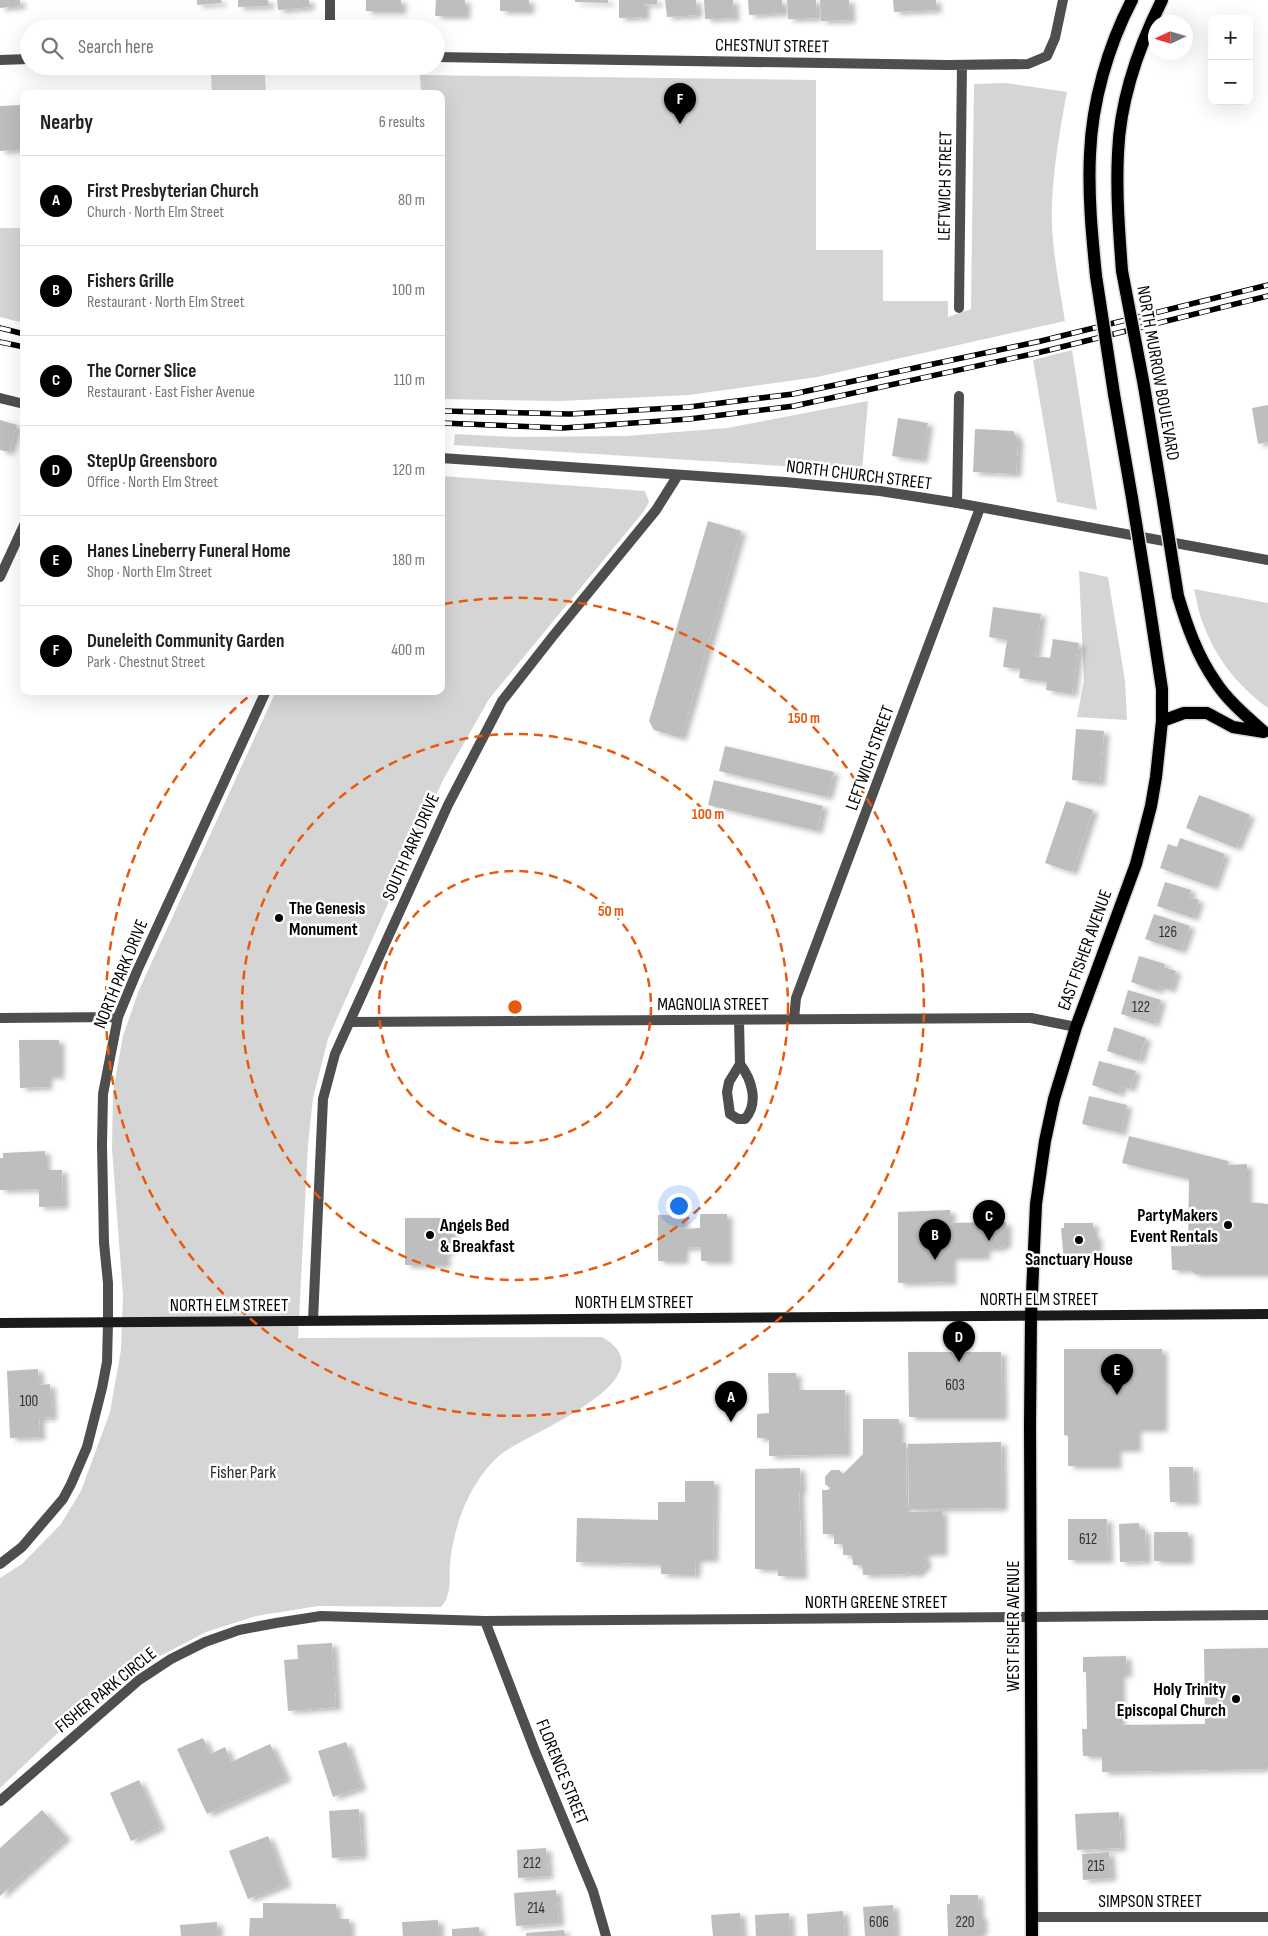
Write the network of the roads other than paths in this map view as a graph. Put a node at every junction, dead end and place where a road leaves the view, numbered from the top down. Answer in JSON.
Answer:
{"nodes":[{"id":1,"x":330,"y":0,"type":"edge"},
{"id":2,"x":1063,"y":0,"type":"edge"},
{"id":3,"x":1132,"y":0,"type":"edge"},
{"id":4,"x":1162,"y":0,"type":"edge"},
{"id":5,"x":330,"y":20,"type":"edge"},
{"id":6,"x":445,"y":57,"type":"edge"},
{"id":7,"x":20,"y":59,"type":"edge"},
{"id":8,"x":0,"y":60,"type":"edge"},
{"id":9,"x":962,"y":65,"type":"junction"},
{"id":10,"x":960,"y":308,"type":"dead end"},
{"id":11,"x":959,"y":396,"type":"dead end"},
{"id":12,"x":0,"y":398,"type":"edge"},
{"id":13,"x":20,"y":403,"type":"edge"},
{"id":14,"x":445,"y":458,"type":"edge"},
{"id":15,"x":678,"y":475,"type":"junction"},
{"id":16,"x":957,"y":503,"type":"junction"},
{"id":17,"x":980,"y":508,"type":"junction"},
{"id":18,"x":20,"y":534,"type":"edge"},
{"id":19,"x":1268,"y":560,"type":"edge"},
{"id":20,"x":0,"y":577,"type":"edge"},
{"id":21,"x":264,"y":695,"type":"edge"},
{"id":22,"x":1162,"y":721,"type":"junction"},
{"id":23,"x":1265,"y":732,"type":"edge"},
{"id":24,"x":118,"y":1017,"type":"junction"},
{"id":25,"x":0,"y":1018,"type":"edge"},
{"id":26,"x":794,"y":1019,"type":"junction"},
{"id":27,"x":739,"y":1020,"type":"junction"},
{"id":28,"x":350,"y":1022,"type":"junction"},
{"id":29,"x":1076,"y":1027,"type":"junction"},
{"id":30,"x":740,"y":1064,"type":"junction"},
{"id":31,"x":1268,"y":1314,"type":"edge"},
{"id":32,"x":1032,"y":1316,"type":"junction"},
{"id":33,"x":313,"y":1320,"type":"junction"},
{"id":34,"x":0,"y":1322,"type":"edge"},
{"id":35,"x":108,"y":1322,"type":"junction"},
{"id":36,"x":0,"y":1564,"type":"edge"},
{"id":37,"x":1268,"y":1614,"type":"edge"},
{"id":38,"x":1031,"y":1617,"type":"junction"},
{"id":39,"x":485,"y":1621,"type":"junction"},
{"id":40,"x":0,"y":1801,"type":"edge"},
{"id":41,"x":1032,"y":1917,"type":"junction"},
{"id":42,"x":1268,"y":1917,"type":"edge"},
{"id":43,"x":606,"y":1936,"type":"edge"},
{"id":44,"x":1032,"y":1936,"type":"edge"}],
"edges":[{"from":1,"to":5,"type":"street"},
{"from":2,"to":9,"type":"street","name":"CHESTNUT STREET"},
{"from":3,"to":22,"type":"main road","name":"EAST FISHER AVENUE","bridge":true},
{"from":4,"to":23,"type":"main road","name":"NORTH MURROW BOULEVARD","bridge":true},
{"from":6,"to":9,"type":"street","name":"CHESTNUT STREET"},
{"from":7,"to":8,"type":"street"},
{"from":9,"to":10,"type":"street","name":"LEFTWICH STREET"},
{"from":11,"to":16,"type":"street"},
{"from":12,"to":13,"type":"street"},
{"from":14,"to":15,"type":"street","name":"NORTH CHURCH STREET"},
{"from":15,"to":16,"type":"street","name":"NORTH CHURCH STREET"},
{"from":15,"to":28,"type":"street","name":"SOUTH PARK DRIVE"},
{"from":16,"to":17,"type":"street","name":"NORTH CHURCH STREET"},
{"from":17,"to":19,"type":"street","name":"NORTH CHURCH STREET"},
{"from":17,"to":26,"type":"street","name":"LEFTWICH STREET"},
{"from":18,"to":20,"type":"street"},
{"from":21,"to":24,"type":"street","name":"NORTH PARK DRIVE"},
{"from":22,"to":23,"type":"main road"},
{"from":22,"to":29,"type":"main road","name":"EAST FISHER AVENUE"},
{"from":24,"to":25,"type":"street"},
{"from":24,"to":35,"type":"street","name":"NORTH PARK DRIVE"},
{"from":26,"to":27,"type":"street","name":"MAGNOLIA STREET"},
{"from":26,"to":29,"type":"street","name":"MAGNOLIA STREET"},
{"from":27,"to":28,"type":"street","name":"MAGNOLIA STREET"},
{"from":27,"to":30,"type":"street"},
{"from":28,"to":33,"type":"street","name":"SOUTH PARK DRIVE"},
{"from":29,"to":32,"type":"main road","name":"EAST FISHER AVENUE"},
{"from":30,"to":30,"type":"street"},
{"from":31,"to":32,"type":"main road","name":"NORTH ELM STREET"},
{"from":32,"to":33,"type":"main road","name":"NORTH ELM STREET"},
{"from":32,"to":38,"type":"main road","name":"WEST FISHER AVENUE"},
{"from":33,"to":35,"type":"main road","name":"NORTH ELM STREET"},
{"from":34,"to":35,"type":"main road","name":"NORTH ELM STREET"},
{"from":35,"to":36,"type":"street"},
{"from":37,"to":38,"type":"street","name":"NORTH GREENE STREET"},
{"from":38,"to":39,"type":"street","name":"NORTH GREENE STREET"},
{"from":38,"to":41,"type":"main road","name":"WEST FISHER AVENUE"},
{"from":39,"to":40,"type":"street","name":"FISHER PARK CIRCLE"},
{"from":39,"to":43,"type":"street","name":"FLORENCE STREET"},
{"from":41,"to":42,"type":"street","name":"SIMPSON STREET"},
{"from":41,"to":44,"type":"main road","name":"WEST FISHER AVENUE"}]}
